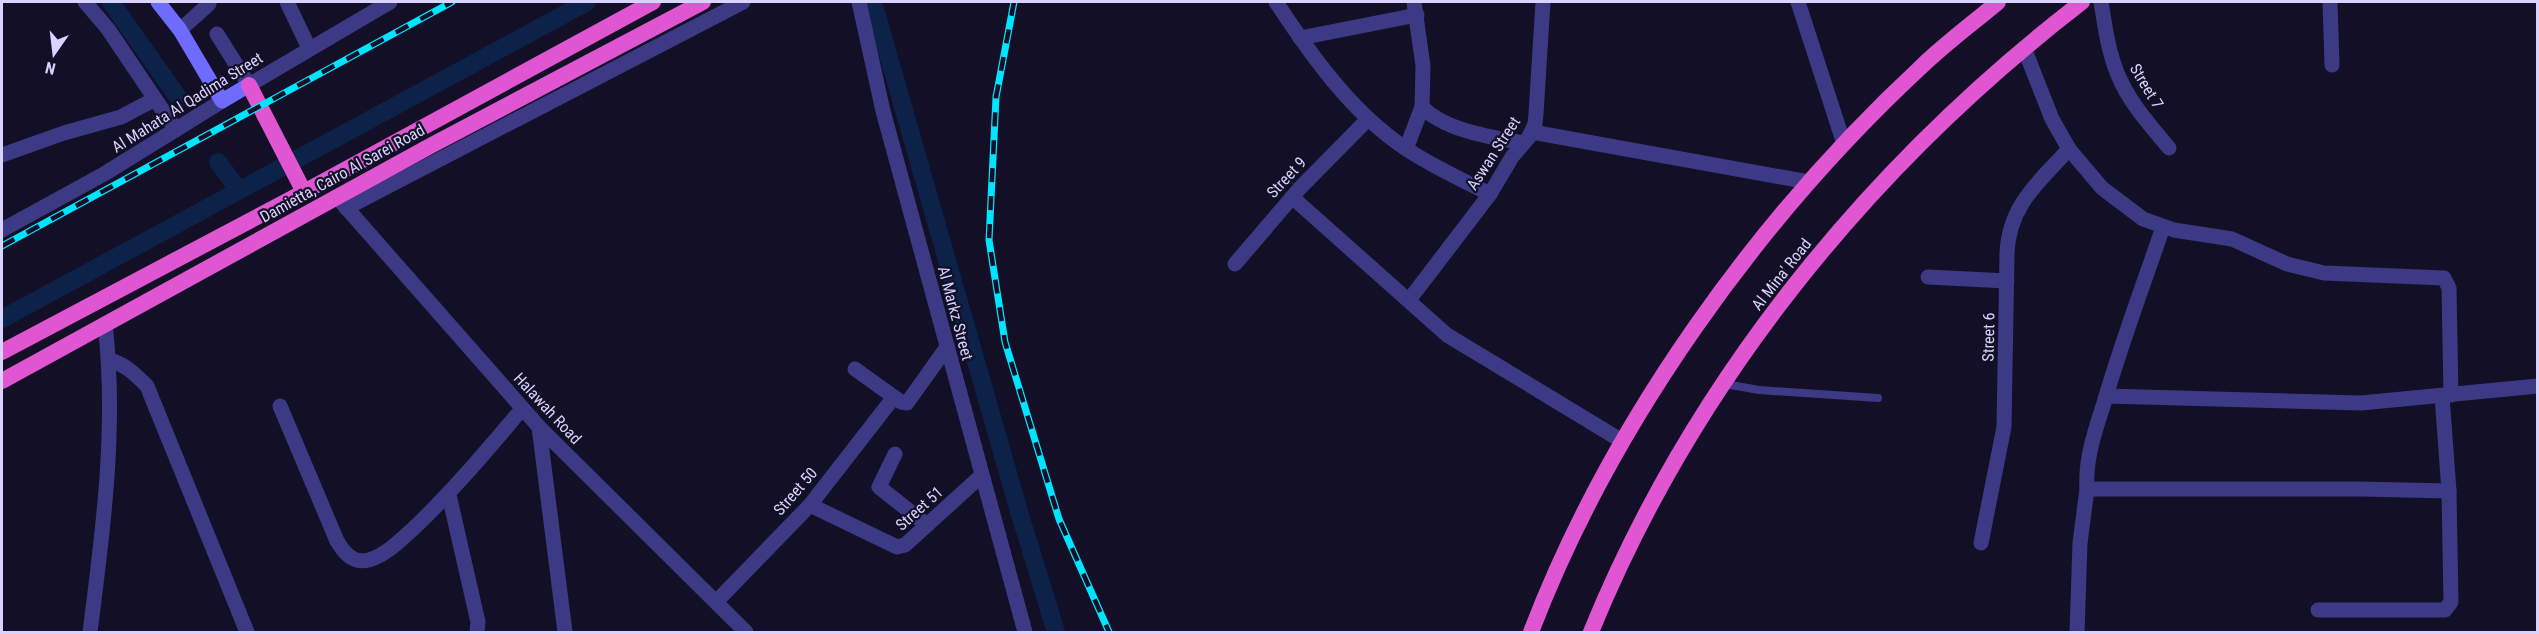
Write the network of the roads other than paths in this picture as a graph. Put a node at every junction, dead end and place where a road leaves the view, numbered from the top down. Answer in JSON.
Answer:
{"nodes":[{"id":1,"x":85,"y":2,"type":"edge"},
{"id":2,"x":159,"y":2,"type":"edge"},
{"id":3,"x":286,"y":2,"type":"edge"},
{"id":4,"x":390,"y":2,"type":"edge"},
{"id":5,"x":653,"y":2,"type":"edge"},
{"id":6,"x":703,"y":2,"type":"edge"},
{"id":7,"x":743,"y":2,"type":"edge"},
{"id":8,"x":859,"y":2,"type":"edge"},
{"id":9,"x":1276,"y":2,"type":"edge"},
{"id":10,"x":1543,"y":2,"type":"edge"},
{"id":11,"x":1800,"y":2,"type":"edge"},
{"id":12,"x":1998,"y":2,"type":"edge"},
{"id":13,"x":2082,"y":2,"type":"edge"},
{"id":14,"x":2101,"y":2,"type":"edge"},
{"id":15,"x":2330,"y":2,"type":"edge"},
{"id":16,"x":209,"y":4,"type":"dead end"},
{"id":17,"x":1416,"y":8,"type":"edge"},
{"id":18,"x":180,"y":30,"type":"junction"},
{"id":19,"x":217,"y":34,"type":"dead end"},
{"id":20,"x":1300,"y":38,"type":"junction"},
{"id":21,"x":309,"y":48,"type":"junction"},
{"id":22,"x":2025,"y":48,"type":"junction"},
{"id":23,"x":2332,"y":65,"type":"dead end"},
{"id":24,"x":249,"y":85,"type":"junction"},
{"id":25,"x":155,"y":99,"type":"junction"},
{"id":26,"x":222,"y":101,"type":"junction"},
{"id":27,"x":1422,"y":107,"type":"junction"},
{"id":28,"x":1368,"y":119,"type":"junction"},
{"id":29,"x":176,"y":130,"type":"junction"},
{"id":30,"x":1528,"y":138,"type":"junction"},
{"id":31,"x":1844,"y":144,"type":"junction"},
{"id":32,"x":2169,"y":148,"type":"dead end"},
{"id":33,"x":1406,"y":149,"type":"junction"},
{"id":34,"x":2068,"y":149,"type":"junction"},
{"id":35,"x":2,"y":155,"type":"edge"},
{"id":36,"x":1809,"y":182,"type":"junction"},
{"id":37,"x":304,"y":192,"type":"junction"},
{"id":38,"x":1490,"y":194,"type":"junction"},
{"id":39,"x":1292,"y":197,"type":"junction"},
{"id":40,"x":341,"y":202,"type":"junction"},
{"id":41,"x":2163,"y":227,"type":"junction"},
{"id":42,"x":2,"y":230,"type":"edge"},
{"id":43,"x":1235,"y":264,"type":"dead end"},
{"id":44,"x":1928,"y":277,"type":"dead end"},
{"id":45,"x":2007,"y":281,"type":"junction"},
{"id":46,"x":1409,"y":300,"type":"junction"},
{"id":47,"x":105,"y":324,"type":"junction"},
{"id":48,"x":947,"y":347,"type":"junction"},
{"id":49,"x":2,"y":352,"type":"edge"},
{"id":50,"x":110,"y":360,"type":"junction"},
{"id":51,"x":855,"y":369,"type":"dead end"},
{"id":52,"x":2,"y":381,"type":"edge"},
{"id":53,"x":1724,"y":384,"type":"junction"},
{"id":54,"x":2538,"y":386,"type":"edge"},
{"id":55,"x":2446,"y":395,"type":"junction"},
{"id":56,"x":2106,"y":396,"type":"junction"},
{"id":57,"x":894,"y":397,"type":"junction"},
{"id":58,"x":1878,"y":398,"type":"dead end"},
{"id":59,"x":280,"y":406,"type":"dead end"},
{"id":60,"x":522,"y":409,"type":"junction"},
{"id":61,"x":539,"y":427,"type":"junction"},
{"id":62,"x":1622,"y":441,"type":"junction"},
{"id":63,"x":895,"y":454,"type":"dead end"},
{"id":64,"x":981,"y":476,"type":"junction"},
{"id":65,"x":2087,"y":489,"type":"junction"},
{"id":66,"x":2449,"y":491,"type":"junction"},
{"id":67,"x":449,"y":495,"type":"junction"},
{"id":68,"x":810,"y":505,"type":"junction"},
{"id":69,"x":927,"y":525,"type":"junction"},
{"id":70,"x":1981,"y":543,"type":"dead end"},
{"id":71,"x":716,"y":602,"type":"junction"},
{"id":72,"x":2318,"y":610,"type":"dead end"},
{"id":73,"x":739,"y":629,"type":"edge"},
{"id":74,"x":90,"y":633,"type":"edge"},
{"id":75,"x":247,"y":633,"type":"edge"},
{"id":76,"x":477,"y":633,"type":"edge"},
{"id":77,"x":565,"y":633,"type":"edge"},
{"id":78,"x":1025,"y":633,"type":"edge"},
{"id":79,"x":1531,"y":633,"type":"edge"},
{"id":80,"x":1591,"y":633,"type":"edge"},
{"id":81,"x":2078,"y":633,"type":"edge"}],
"edges":[{"from":1,"to":25,"type":"street"},
{"from":2,"to":18,"type":"main road"},
{"from":3,"to":21,"type":"street"},
{"from":4,"to":21,"type":"street","name":"Al Mahata Al Qadima Street"},
{"from":5,"to":37,"type":"highway","name":"Damietta, Cairo Al Sarei Road"},
{"from":6,"to":40,"type":"highway","name":"Damietta, Cairo Al Sarei Road"},
{"from":7,"to":40,"type":"street"},
{"from":8,"to":48,"type":"street","name":"Al Markz Street"},
{"from":9,"to":20,"type":"street"},
{"from":10,"to":30,"type":"street","name":"Aswan Street"},
{"from":11,"to":31,"type":"street"},
{"from":12,"to":31,"type":"highway"},
{"from":13,"to":22,"type":"highway","name":"Al Mina' Road"},
{"from":14,"to":32,"type":"street","name":"Street 7"},
{"from":15,"to":23,"type":"street"},
{"from":16,"to":18,"type":"street"},
{"from":17,"to":20,"type":"street"},
{"from":17,"to":27,"type":"street"},
{"from":18,"to":26,"type":"main road"},
{"from":19,"to":24,"type":"street"},
{"from":20,"to":28,"type":"street"},
{"from":21,"to":24,"type":"street","name":"Al Mahata Al Qadima Street"},
{"from":22,"to":34,"type":"street"},
{"from":22,"to":53,"type":"highway","name":"Al Mina' Road"},
{"from":24,"to":26,"type":"main road","name":"Al Mahata Al Qadima Street"},
{"from":24,"to":37,"type":"highway"},
{"from":25,"to":29,"type":"street"},
{"from":25,"to":35,"type":"street"},
{"from":26,"to":29,"type":"street","name":"Al Mahata Al Qadima Street"},
{"from":27,"to":30,"type":"street"},
{"from":27,"to":33,"type":"street"},
{"from":28,"to":33,"type":"street"},
{"from":28,"to":39,"type":"street","name":"Street 9"},
{"from":29,"to":42,"type":"street","name":"Al Mahata Al Qadima Street"},
{"from":30,"to":36,"type":"street"},
{"from":30,"to":38,"type":"street","name":"Aswan Street"},
{"from":31,"to":36,"type":"highway"},
{"from":33,"to":38,"type":"street"},
{"from":34,"to":41,"type":"street"},
{"from":34,"to":45,"type":"street","name":"Street 6"},
{"from":36,"to":62,"type":"highway"},
{"from":37,"to":49,"type":"highway","name":"Damietta, Cairo Al Sarei Road"},
{"from":38,"to":46,"type":"street","name":"Aswan Street"},
{"from":39,"to":43,"type":"street","name":"Street 9"},
{"from":39,"to":46,"type":"street"},
{"from":40,"to":47,"type":"highway","name":"Damietta, Cairo Al Sarei Road"},
{"from":40,"to":60,"type":"street","name":"Halawah Road"},
{"from":41,"to":55,"type":"street"},
{"from":41,"to":56,"type":"street"},
{"from":44,"to":45,"type":"street"},
{"from":45,"to":70,"type":"street","name":"Street 6"},
{"from":46,"to":62,"type":"street"},
{"from":47,"to":50,"type":"street"},
{"from":47,"to":52,"type":"highway","name":"Damietta, Cairo Al Sarei Road"},
{"from":48,"to":57,"type":"street"},
{"from":48,"to":64,"type":"street","name":"Al Markz Street"},
{"from":50,"to":74,"type":"street"},
{"from":50,"to":75,"type":"street"},
{"from":51,"to":57,"type":"street"},
{"from":53,"to":58,"type":"lane"},
{"from":53,"to":80,"type":"highway","name":"Al Mina' Road"},
{"from":54,"to":55,"type":"street"},
{"from":55,"to":56,"type":"street"},
{"from":55,"to":66,"type":"street"},
{"from":56,"to":65,"type":"street"},
{"from":57,"to":68,"type":"street","name":"Street 50"},
{"from":59,"to":67,"type":"street"},
{"from":60,"to":61,"type":"street","name":"Halawah Road"},
{"from":60,"to":67,"type":"street"},
{"from":61,"to":71,"type":"street","name":"Halawah Road"},
{"from":61,"to":77,"type":"street"},
{"from":62,"to":79,"type":"highway"},
{"from":63,"to":69,"type":"street"},
{"from":64,"to":69,"type":"street","name":"Street 51"},
{"from":64,"to":78,"type":"street","name":"Al Markz Street"},
{"from":65,"to":66,"type":"street"},
{"from":65,"to":81,"type":"street"},
{"from":66,"to":72,"type":"street"},
{"from":67,"to":76,"type":"street"},
{"from":68,"to":69,"type":"street","name":"Street 51"},
{"from":68,"to":71,"type":"street","name":"Street 50"},
{"from":71,"to":73,"type":"street","name":"Halawah Road"}]}
